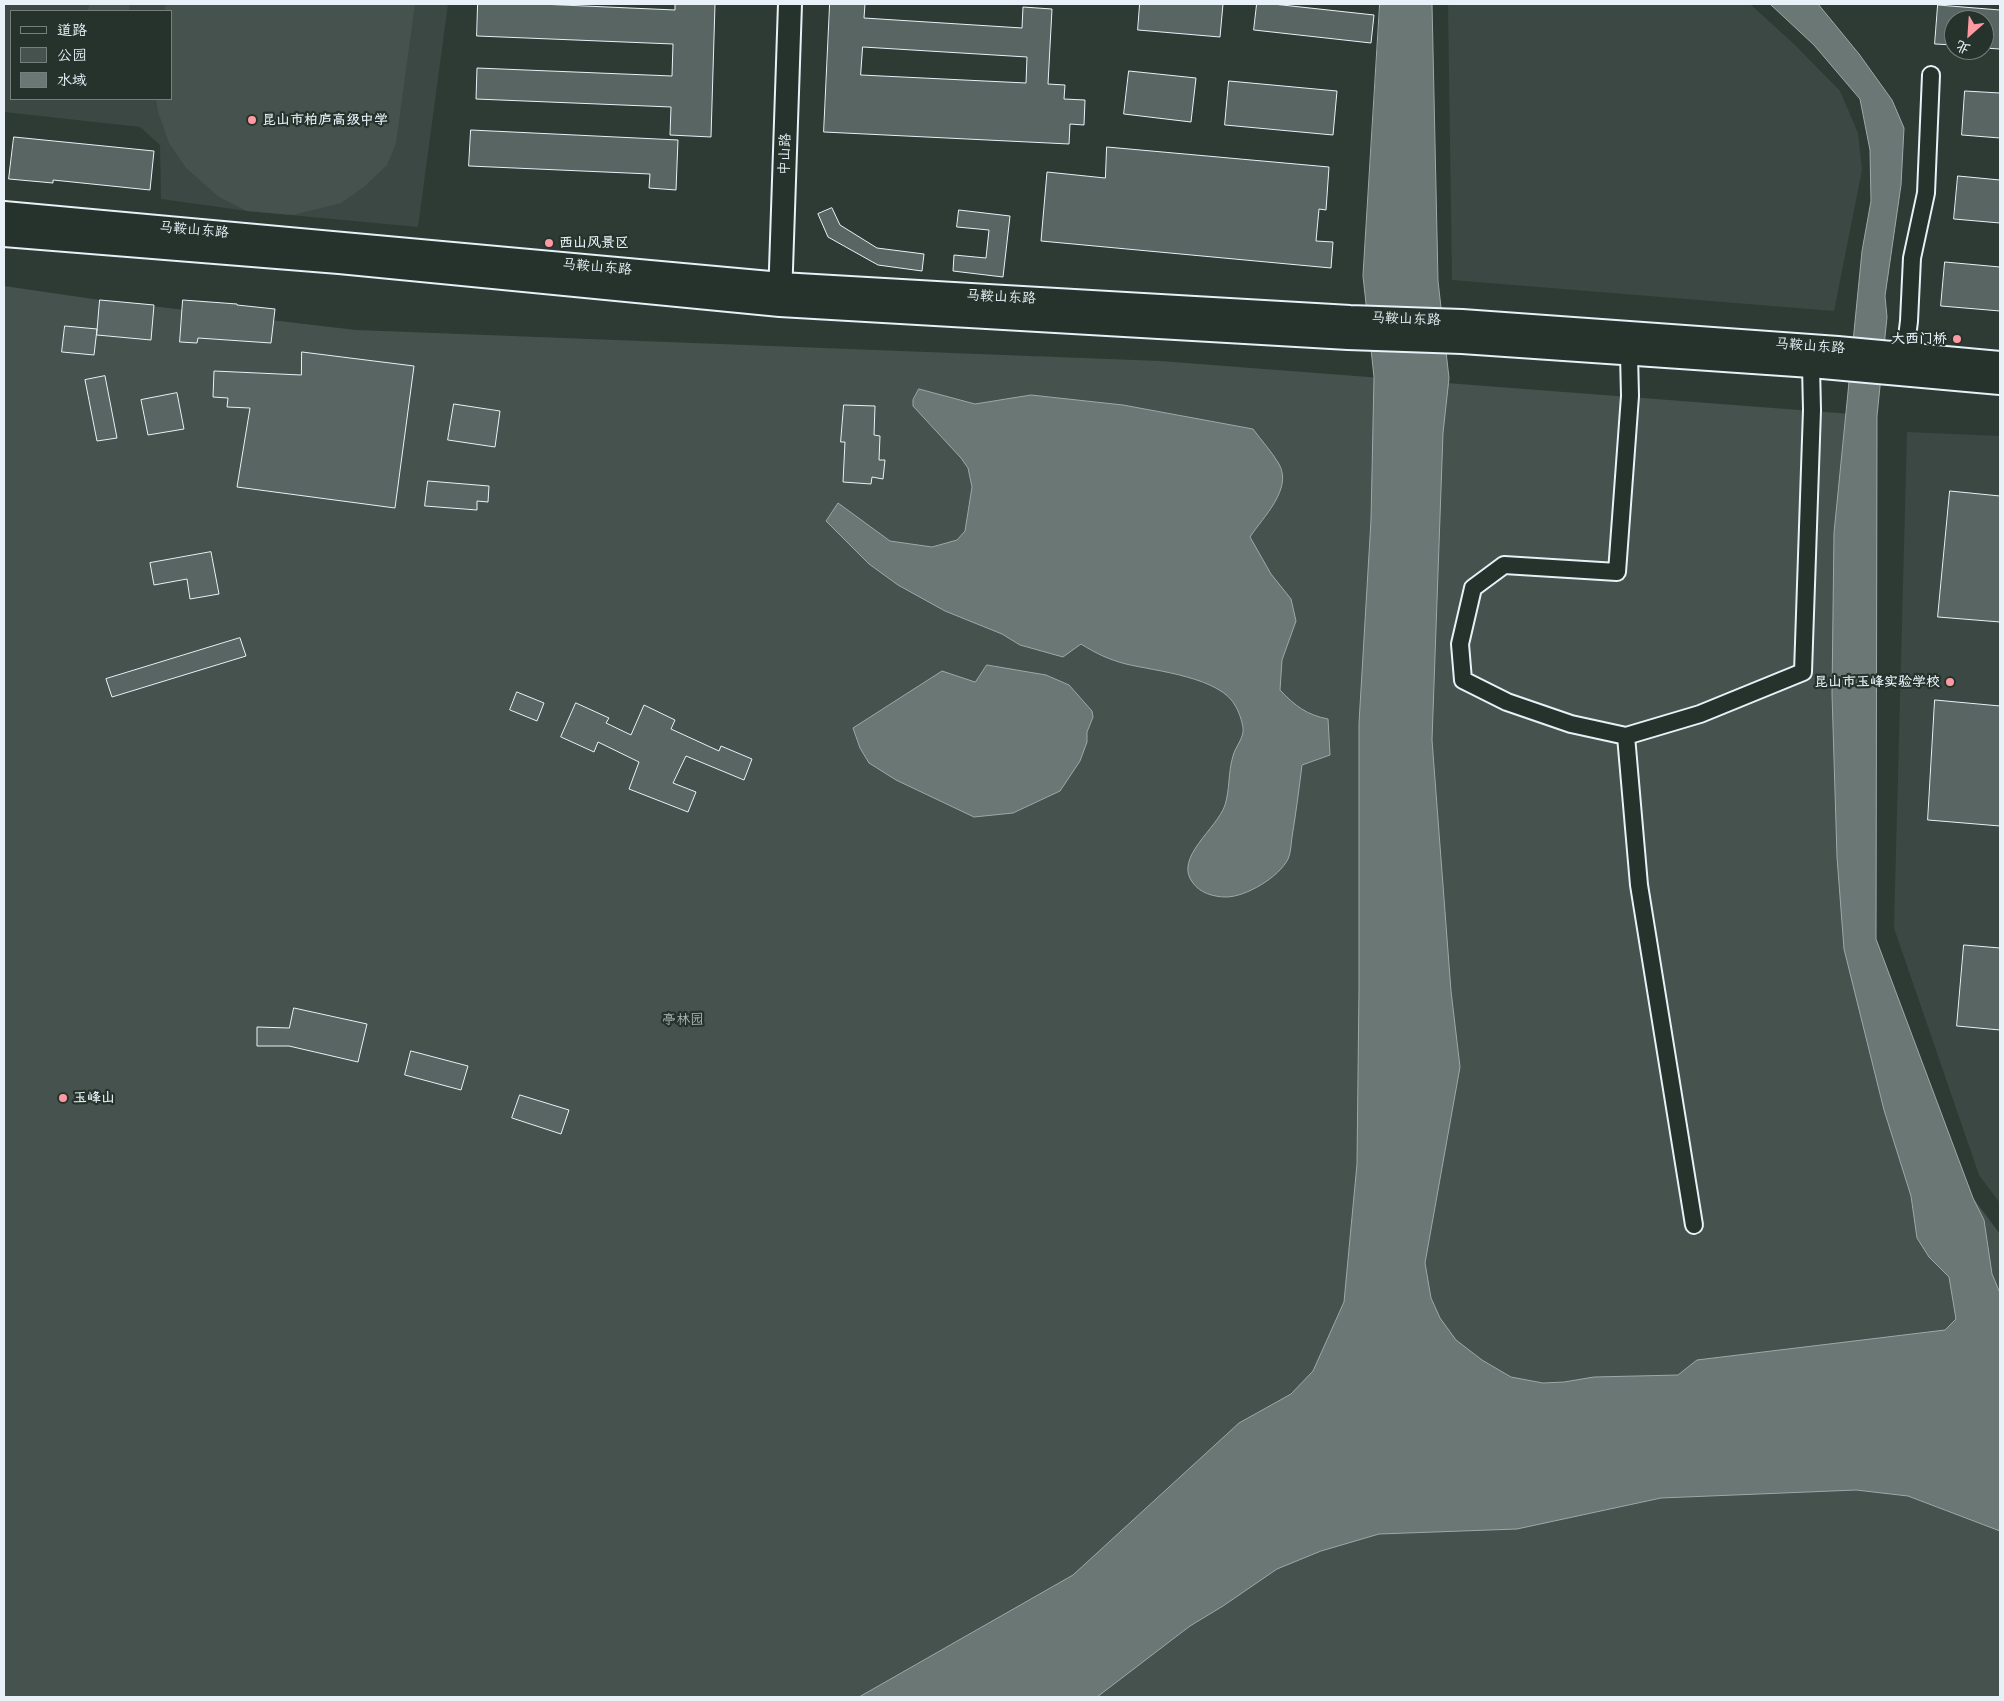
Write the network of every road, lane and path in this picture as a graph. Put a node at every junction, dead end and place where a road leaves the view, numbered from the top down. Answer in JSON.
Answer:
{"nodes":[{"id":1,"x":790,"y":4,"type":"edge"},
{"id":2,"x":1931,"y":75,"type":"dead end"},
{"id":3,"x":4,"y":212,"type":"edge"},
{"id":4,"x":4,"y":234,"type":"edge"},
{"id":5,"x":781,"y":294,"type":"junction"},
{"id":6,"x":1462,"y":332,"type":"junction"},
{"id":7,"x":1629,"y":354,"type":"junction"},
{"id":8,"x":1905,"y":354,"type":"junction"},
{"id":9,"x":2000,"y":362,"type":"edge"},
{"id":10,"x":1811,"y":366,"type":"junction"},
{"id":11,"x":2000,"y":383,"type":"edge"},
{"id":12,"x":1626,"y":736,"type":"junction"},
{"id":13,"x":1694,"y":1225,"type":"dead end"}],
"edges":[{"from":1,"to":5,"type":"main road","name":"中山路"},
{"from":2,"to":8,"type":"street"},
{"from":3,"to":5,"type":"main road","name":"马鞍山东路"},
{"from":4,"to":5,"type":"main road","name":"马鞍山东路"},
{"from":5,"to":6,"type":"main road","name":"马鞍山东路"},
{"from":6,"to":7,"type":"main road","name":"马鞍山东路"},
{"from":6,"to":8,"type":"main road","name":"马鞍山东路"},
{"from":7,"to":10,"type":"main road","name":"马鞍山东路"},
{"from":7,"to":12,"type":"street"},
{"from":8,"to":9,"type":"main road","name":"马鞍山东路"},
{"from":10,"to":11,"type":"main road","name":"马鞍山东路"},
{"from":10,"to":12,"type":"street"},
{"from":12,"to":13,"type":"street"}]}
